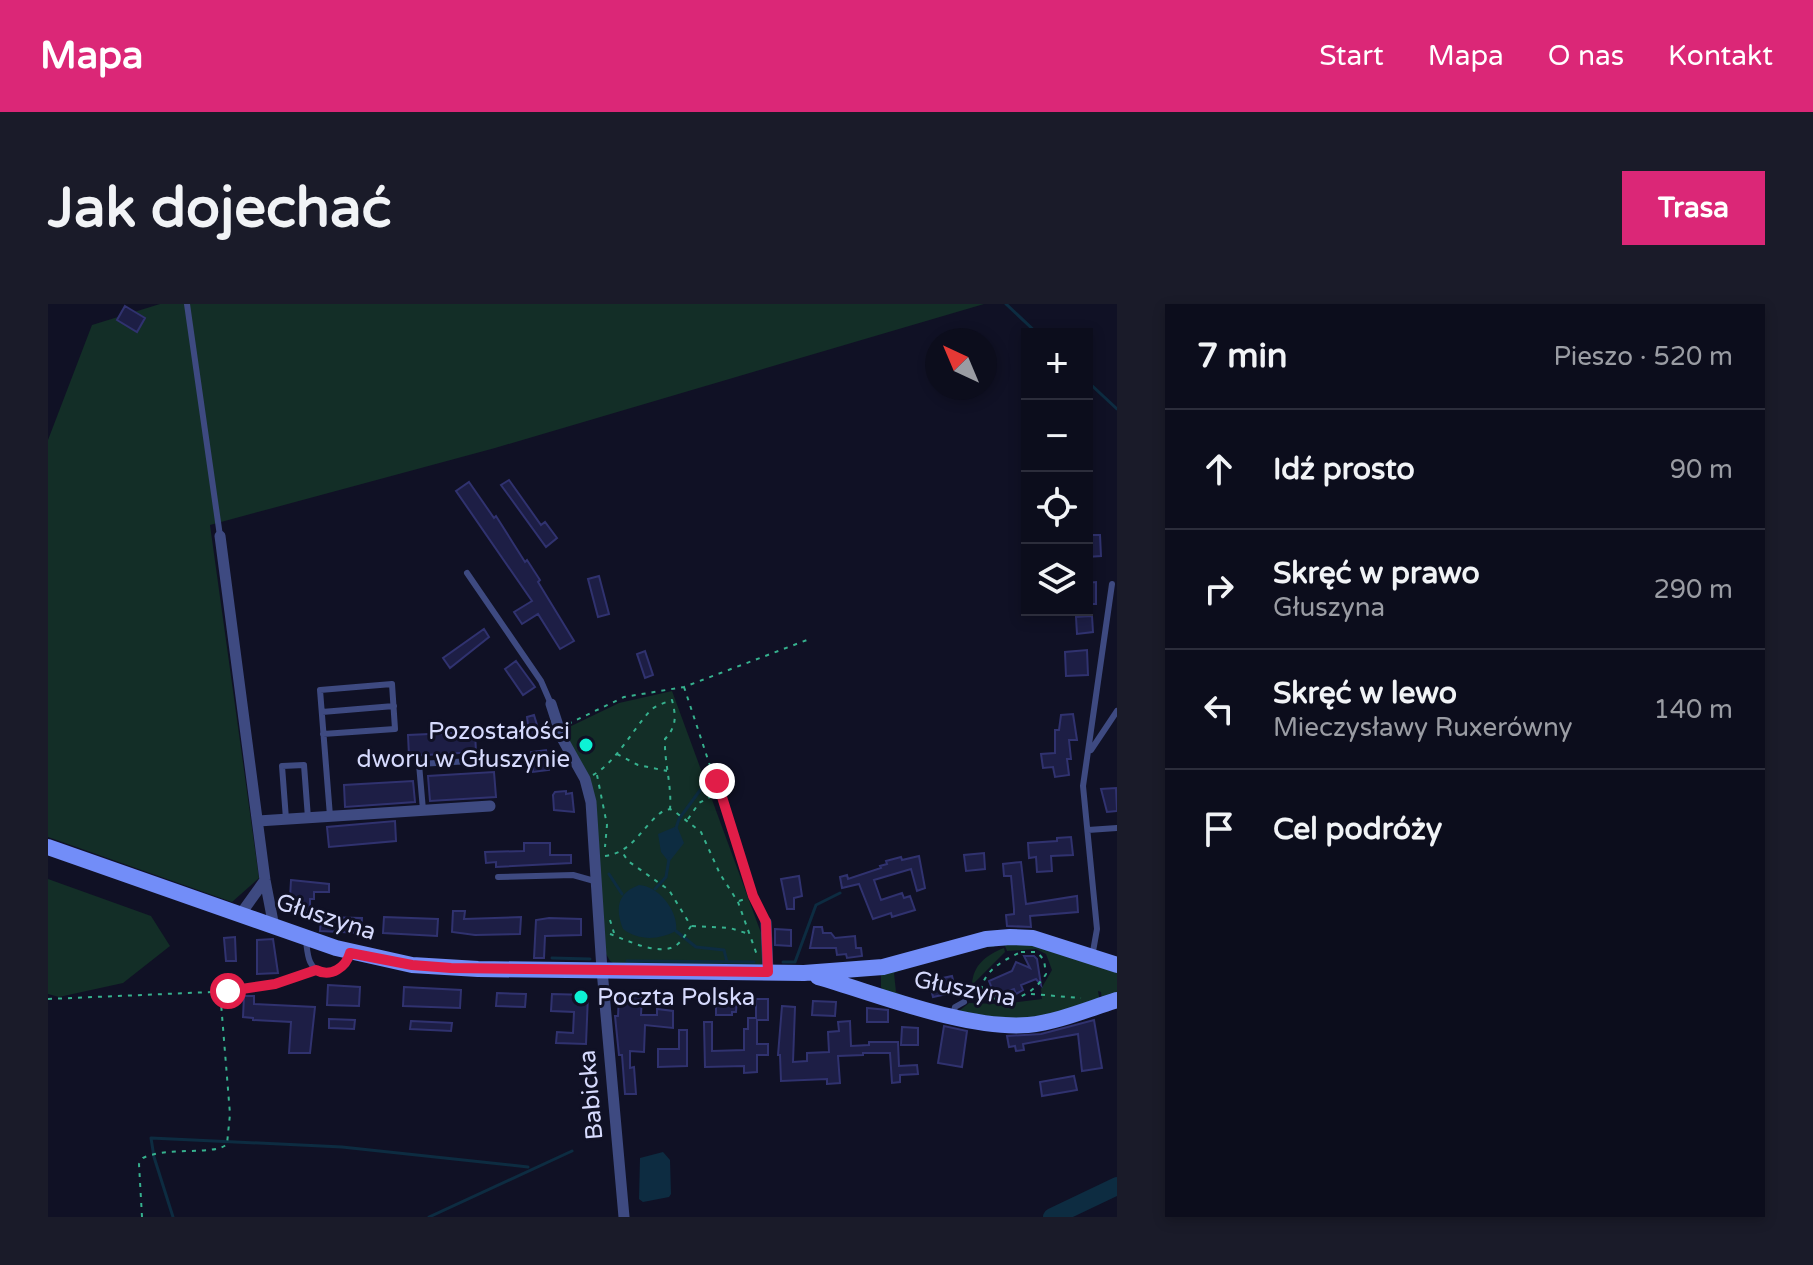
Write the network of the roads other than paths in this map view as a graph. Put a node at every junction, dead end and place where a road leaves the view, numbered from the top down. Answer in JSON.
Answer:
{"nodes":[{"id":1,"x":187,"y":304,"type":"edge"},
{"id":2,"x":220,"y":536,"type":"joint"},
{"id":3,"x":467,"y":573,"type":"dead end"},
{"id":4,"x":1112,"y":584,"type":"dead end"},
{"id":5,"x":551,"y":704,"type":"joint"},
{"id":6,"x":394,"y":706,"type":"junction"},
{"id":7,"x":1117,"y":711,"type":"edge"},
{"id":8,"x":322,"y":712,"type":"junction"},
{"id":9,"x":323,"y":734,"type":"junction"},
{"id":10,"x":1089,"y":753,"type":"junction"},
{"id":11,"x":488,"y":760,"type":"dead end"},
{"id":12,"x":490,"y":806,"type":"dead end"},
{"id":13,"x":423,"y":810,"type":"junction"},
{"id":14,"x":330,"y":816,"type":"junction"},
{"id":15,"x":308,"y":818,"type":"junction"},
{"id":16,"x":286,"y":819,"type":"junction"},
{"id":17,"x":258,"y":821,"type":"junction"},
{"id":18,"x":1117,"y":828,"type":"edge"},
{"id":19,"x":1088,"y":830,"type":"junction"},
{"id":20,"x":48,"y":847,"type":"edge"},
{"id":21,"x":498,"y":877,"type":"dead end"},
{"id":22,"x":265,"y":880,"type":"junction"},
{"id":23,"x":598,"y":882,"type":"junction"},
{"id":24,"x":240,"y":915,"type":"junction"},
{"id":25,"x":766,"y":922,"type":"road end"},
{"id":26,"x":274,"y":927,"type":"junction"},
{"id":27,"x":306,"y":938,"type":"junction"},
{"id":28,"x":350,"y":953,"type":"junction"},
{"id":29,"x":1092,"y":958,"type":"junction"},
{"id":30,"x":1117,"y":965,"type":"edge"},
{"id":31,"x":880,"y":968,"type":"junction"},
{"id":32,"x":602,"y":970,"type":"junction"},
{"id":33,"x":766,"y":972,"type":"junction"},
{"id":34,"x":804,"y":973,"type":"junction"},
{"id":35,"x":876,"y":994,"type":"junction"},
{"id":36,"x":1117,"y":1000,"type":"edge"},
{"id":37,"x":964,"y":1002,"type":"road end"},
{"id":38,"x":953,"y":1016,"type":"junction"},
{"id":39,"x":624,"y":1217,"type":"edge"}],
"edges":[{"from":1,"to":2,"type":"lane"},
{"from":2,"to":17,"type":"street"},
{"from":3,"to":5,"type":"lane"},
{"from":4,"to":10,"type":"lane"},
{"from":5,"to":23,"type":"street"},
{"from":6,"to":8,"type":"lane"},
{"from":6,"to":8,"type":"lane"},
{"from":6,"to":9,"type":"lane"},
{"from":7,"to":10,"type":"lane"},
{"from":8,"to":9,"type":"lane"},
{"from":9,"to":14,"type":"lane"},
{"from":10,"to":19,"type":"lane"},
{"from":11,"to":13,"type":"lane"},
{"from":12,"to":13,"type":"street"},
{"from":13,"to":14,"type":"street"},
{"from":14,"to":15,"type":"street"},
{"from":15,"to":16,"type":"street"},
{"from":15,"to":16,"type":"lane"},
{"from":16,"to":17,"type":"street"},
{"from":17,"to":22,"type":"street"},
{"from":18,"to":19,"type":"lane"},
{"from":19,"to":29,"type":"lane"},
{"from":20,"to":24,"type":"street","name":"Głuszyna"},
{"from":21,"to":23,"type":"lane"},
{"from":22,"to":24,"type":"street"},
{"from":22,"to":26,"type":"street"},
{"from":23,"to":32,"type":"street"},
{"from":24,"to":26,"type":"street","name":"Głuszyna"},
{"from":25,"to":33,"type":"street"},
{"from":26,"to":27,"type":"street","name":"Głuszyna"},
{"from":27,"to":28,"type":"street","name":"Głuszyna"},
{"from":27,"to":28,"type":"lane"},
{"from":28,"to":32,"type":"street","name":"Głuszyna"},
{"from":29,"to":30,"type":"street","name":"Głuszyna"},
{"from":29,"to":31,"type":"street","name":"Głuszyna"},
{"from":31,"to":34,"type":"street","name":"Głuszyna"},
{"from":31,"to":35,"type":"street"},
{"from":32,"to":33,"type":"street","name":"Głuszyna"},
{"from":32,"to":39,"type":"street","name":"Babicka"},
{"from":33,"to":34,"type":"street","name":"Głuszyna"},
{"from":34,"to":35,"type":"street","name":"Głuszyna"},
{"from":35,"to":38,"type":"street","name":"Głuszyna"},
{"from":36,"to":38,"type":"street","name":"Głuszyna"},
{"from":37,"to":38,"type":"lane"}]}
